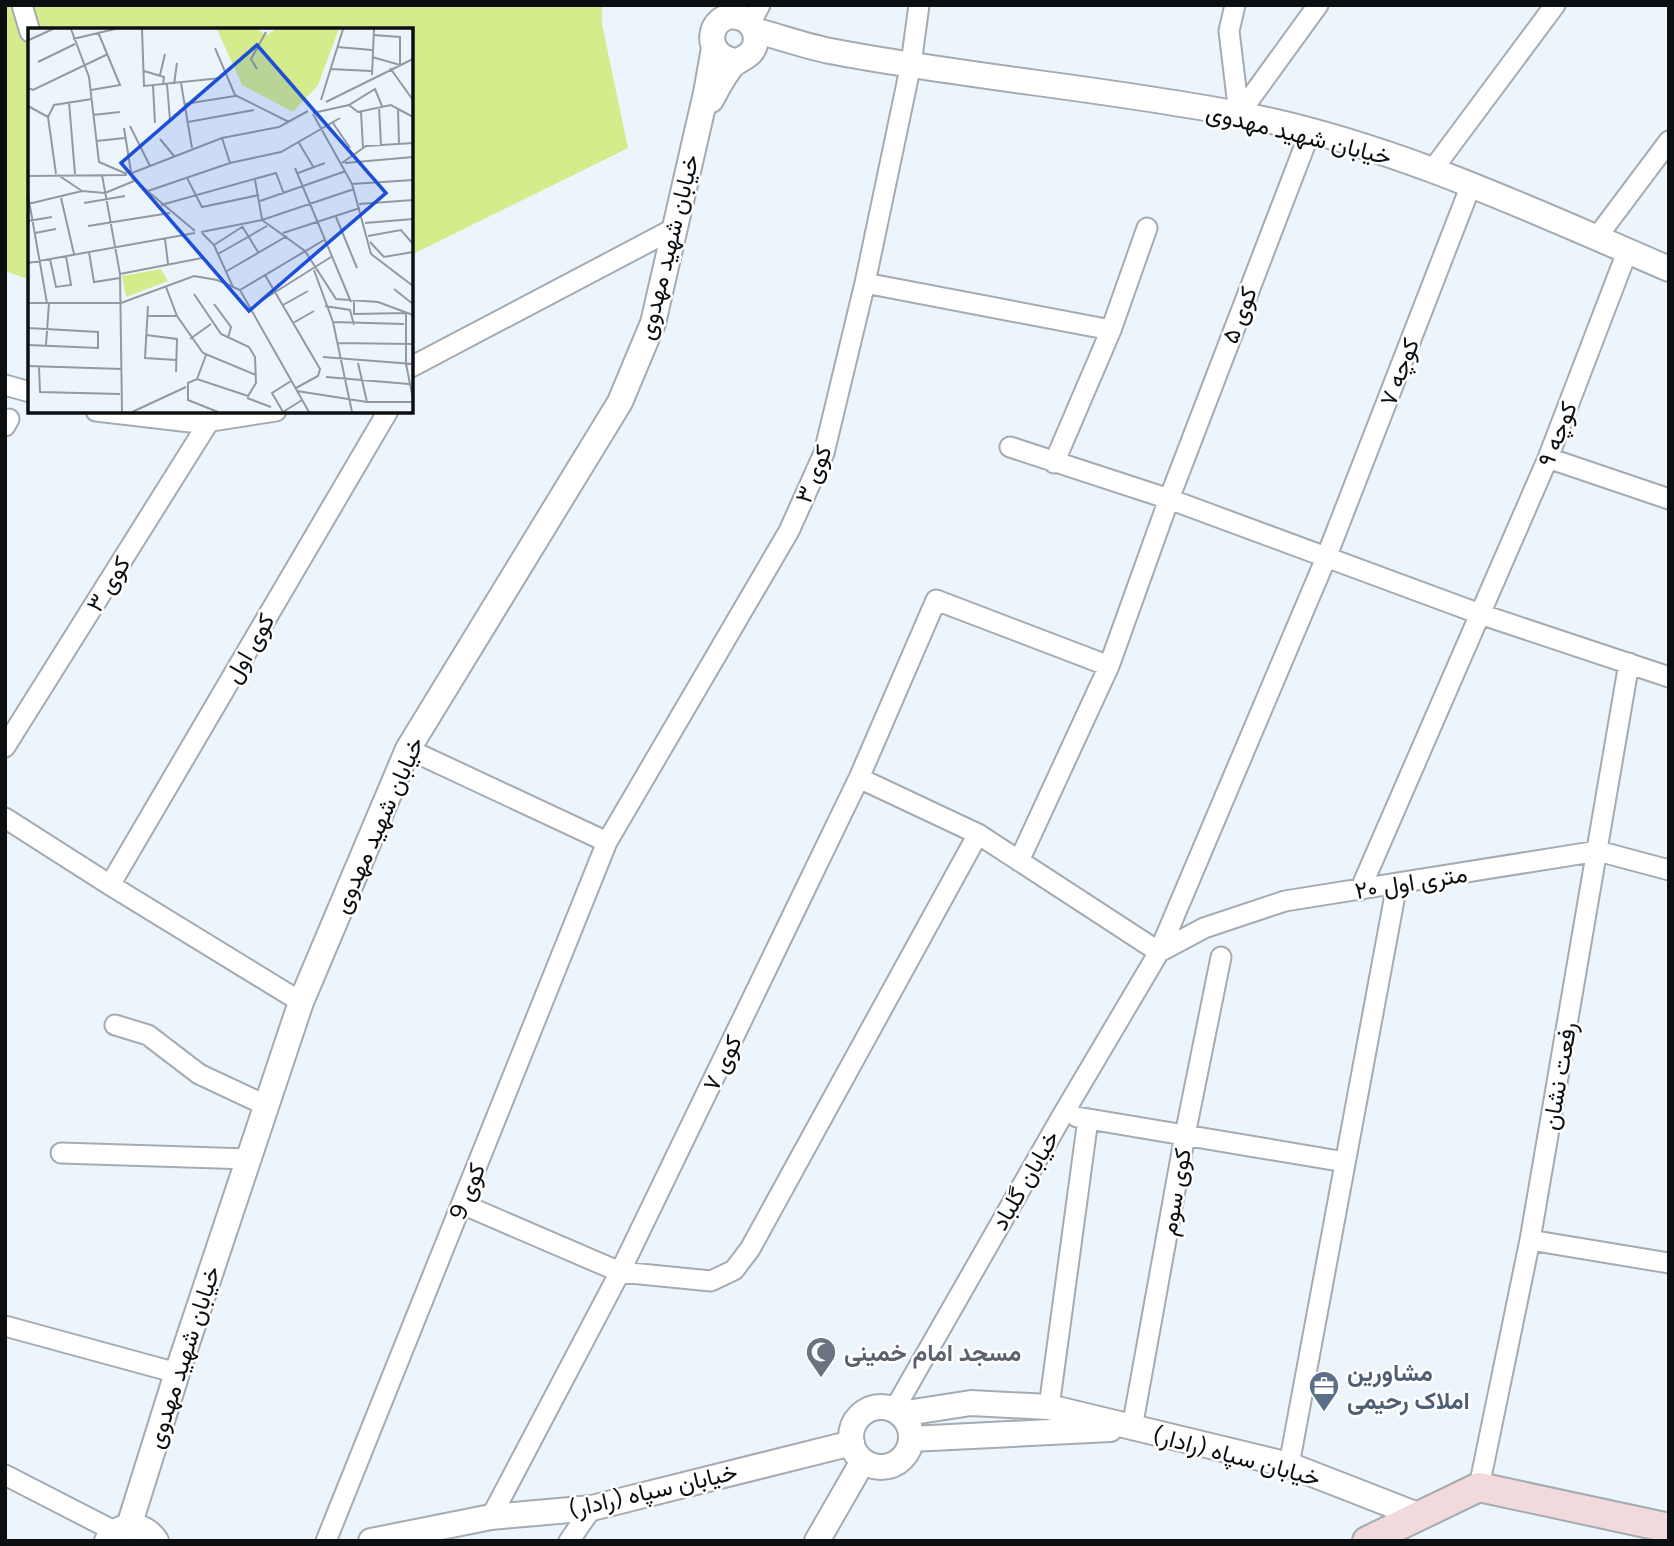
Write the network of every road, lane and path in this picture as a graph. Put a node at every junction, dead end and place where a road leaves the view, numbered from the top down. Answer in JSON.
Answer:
{"nodes":[{"id":1,"x":22,"y":5,"type":"edge"},
{"id":2,"x":714,"y":5,"type":"edge"},
{"id":3,"x":919,"y":5,"type":"edge"},
{"id":4,"x":1235,"y":5,"type":"edge"},
{"id":5,"x":1318,"y":5,"type":"edge"},
{"id":6,"x":1555,"y":5,"type":"edge"},
{"id":7,"x":751,"y":17,"type":"edge"},
{"id":8,"x":29,"y":28,"type":"edge"},
{"id":9,"x":713,"y":39,"type":"junction"},
{"id":10,"x":828,"y":51,"type":"junction"},
{"id":11,"x":741,"y":59,"type":"junction"},
{"id":12,"x":911,"y":64,"type":"junction"},
{"id":13,"x":1239,"y":114,"type":"junction"},
{"id":14,"x":701,"y":115,"type":"junction"},
{"id":15,"x":1310,"y":132,"type":"junction"},
{"id":16,"x":1669,"y":141,"type":"edge"},
{"id":17,"x":1433,"y":169,"type":"junction"},
{"id":18,"x":1471,"y":185,"type":"junction"},
{"id":19,"x":675,"y":228,"type":"junction"},
{"id":20,"x":1147,"y":228,"type":"dead end"},
{"id":21,"x":1597,"y":237,"type":"junction"},
{"id":22,"x":1627,"y":252,"type":"junction"},
{"id":23,"x":1669,"y":270,"type":"edge"},
{"id":24,"x":865,"y":283,"type":"junction"},
{"id":25,"x":1111,"y":330,"type":"junction"},
{"id":26,"x":413,"y":368,"type":"edge"},
{"id":27,"x":5,"y":385,"type":"edge"},
{"id":28,"x":28,"y":391,"type":"edge"},
{"id":29,"x":113,"y":413,"type":"edge"},
{"id":30,"x":262,"y":413,"type":"edge"},
{"id":31,"x":387,"y":413,"type":"edge"},
{"id":32,"x":211,"y":420,"type":"junction"},
{"id":33,"x":1010,"y":447,"type":"dead end"},
{"id":34,"x":1548,"y":458,"type":"junction"},
{"id":35,"x":1054,"y":463,"type":"junction"},
{"id":36,"x":1168,"y":499,"type":"junction"},
{"id":37,"x":1669,"y":499,"type":"edge"},
{"id":38,"x":1326,"y":558,"type":"junction"},
{"id":39,"x":1480,"y":614,"type":"junction"},
{"id":40,"x":1629,"y":663,"type":"junction"},
{"id":41,"x":1109,"y":666,"type":"junction"},
{"id":42,"x":1669,"y":677,"type":"edge"},
{"id":43,"x":5,"y":747,"type":"edge"},
{"id":44,"x":408,"y":750,"type":"junction"},
{"id":45,"x":859,"y":778,"type":"junction"},
{"id":46,"x":5,"y":818,"type":"edge"},
{"id":47,"x":978,"y":834,"type":"junction"},
{"id":48,"x":607,"y":842,"type":"junction"},
{"id":49,"x":1598,"y":851,"type":"junction"},
{"id":50,"x":1019,"y":861,"type":"junction"},
{"id":51,"x":1669,"y":870,"type":"edge"},
{"id":52,"x":1398,"y":884,"type":"junction"},
{"id":53,"x":110,"y":885,"type":"junction"},
{"id":54,"x":1360,"y":890,"type":"junction"},
{"id":55,"x":1160,"y":952,"type":"junction"},
{"id":56,"x":1221,"y":957,"type":"dead end"},
{"id":57,"x":301,"y":1002,"type":"junction"},
{"id":58,"x":115,"y":1025,"type":"dead end"},
{"id":59,"x":265,"y":1105,"type":"junction"},
{"id":60,"x":1062,"y":1116,"type":"junction"},
{"id":61,"x":1088,"y":1119,"type":"junction"},
{"id":62,"x":1185,"y":1135,"type":"junction"},
{"id":63,"x":61,"y":1153,"type":"dead end"},
{"id":64,"x":249,"y":1159,"type":"junction"},
{"id":65,"x":1345,"y":1162,"type":"junction"},
{"id":66,"x":462,"y":1204,"type":"junction"},
{"id":67,"x":1530,"y":1240,"type":"junction"},
{"id":68,"x":1669,"y":1263,"type":"edge"},
{"id":69,"x":620,"y":1272,"type":"junction"},
{"id":70,"x":5,"y":1326,"type":"edge"},
{"id":71,"x":177,"y":1373,"type":"junction"},
{"id":72,"x":1049,"y":1407,"type":"junction"},
{"id":73,"x":897,"y":1412,"type":"junction"},
{"id":74,"x":1132,"y":1428,"type":"junction"},
{"id":75,"x":912,"y":1439,"type":"junction"},
{"id":76,"x":857,"y":1452,"type":"junction"},
{"id":77,"x":1289,"y":1465,"type":"junction"},
{"id":78,"x":5,"y":1475,"type":"edge"},
{"id":79,"x":1479,"y":1487,"type":"junction"},
{"id":80,"x":592,"y":1508,"type":"junction"},
{"id":81,"x":1420,"y":1516,"type":"junction"},
{"id":82,"x":491,"y":1517,"type":"junction"},
{"id":83,"x":1669,"y":1528,"type":"edge"},
{"id":84,"x":117,"y":1533,"type":"edge"},
{"id":85,"x":156,"y":1541,"type":"edge"},
{"id":86,"x":326,"y":1541,"type":"edge"},
{"id":87,"x":370,"y":1541,"type":"edge"},
{"id":88,"x":569,"y":1541,"type":"edge"},
{"id":89,"x":817,"y":1541,"type":"edge"},
{"id":90,"x":1367,"y":1541,"type":"edge"}],
"edges":[{"from":1,"to":8,"type":"street"},
{"from":2,"to":9,"type":"street","name":"خیابان شهید مهدوی"},
{"from":3,"to":12,"type":"street","name":"کوی ۳"},
{"from":4,"to":13,"type":"street"},
{"from":5,"to":13,"type":"street"},
{"from":6,"to":17,"type":"street"},
{"from":7,"to":9,"type":"street"},
{"from":7,"to":10,"type":"street","name":"خیابان شهید مهدوی"},
{"from":7,"to":11,"type":"street"},
{"from":9,"to":11,"type":"street"},
{"from":9,"to":14,"type":"street","name":"خیابان شهید مهدوی"},
{"from":10,"to":11,"type":"street","name":"خیابان شهید مهدوی"},
{"from":10,"to":12,"type":"street","name":"خیابان شهید مهدوی"},
{"from":11,"to":14,"type":"street","name":"خیابان شهید مهدوی"},
{"from":12,"to":13,"type":"street","name":"خیابان شهید مهدوی"},
{"from":12,"to":24,"type":"street","name":"کوی ۳"},
{"from":13,"to":15,"type":"street","name":"خیابان شهید مهدوی"},
{"from":14,"to":19,"type":"street","name":"خیابان شهید مهدوی"},
{"from":15,"to":17,"type":"street","name":"خیابان شهید مهدوی"},
{"from":15,"to":36,"type":"street","name":"کوی ۵"},
{"from":16,"to":21,"type":"street"},
{"from":17,"to":18,"type":"street","name":"خیابان شهید مهدوی"},
{"from":18,"to":21,"type":"street","name":"خیابان شهید مهدوی"},
{"from":18,"to":38,"type":"street","name":"کوچه ۷"},
{"from":19,"to":26,"type":"street"},
{"from":19,"to":44,"type":"street","name":"خیابان شهید مهدوی"},
{"from":20,"to":25,"type":"street"},
{"from":21,"to":22,"type":"street","name":"خیابان شهید مهدوی"},
{"from":22,"to":23,"type":"street","name":"خیابان شهید مهدوی"},
{"from":22,"to":34,"type":"street","name":"کوچه ۹"},
{"from":24,"to":25,"type":"street"},
{"from":24,"to":48,"type":"street","name":"کوی ۳"},
{"from":25,"to":35,"type":"street"},
{"from":27,"to":28,"type":"street"},
{"from":29,"to":32,"type":"street"},
{"from":30,"to":32,"type":"street"},
{"from":31,"to":53,"type":"street","name":"کوی اول"},
{"from":32,"to":43,"type":"street","name":"کوی ۳"},
{"from":33,"to":35,"type":"street"},
{"from":34,"to":37,"type":"street"},
{"from":34,"to":39,"type":"street","name":"کوچه ۹"},
{"from":35,"to":36,"type":"street"},
{"from":36,"to":38,"type":"street"},
{"from":36,"to":41,"type":"street","name":"کوی ۵"},
{"from":38,"to":39,"type":"street"},
{"from":38,"to":55,"type":"street","name":"کوچه ۷"},
{"from":39,"to":40,"type":"street"},
{"from":39,"to":54,"type":"street","name":"کوچه ۹"},
{"from":40,"to":42,"type":"street"},
{"from":40,"to":49,"type":"street","name":"رفعت نشان"},
{"from":41,"to":45,"type":"street","name":"کوی ۷"},
{"from":41,"to":50,"type":"street","name":"کوی ۵"},
{"from":44,"to":48,"type":"street"},
{"from":44,"to":57,"type":"street","name":"خیابان شهید مهدوی"},
{"from":45,"to":47,"type":"street"},
{"from":45,"to":69,"type":"street","name":"کوی ۷"},
{"from":46,"to":53,"type":"street"},
{"from":47,"to":50,"type":"street"},
{"from":47,"to":69,"type":"street"},
{"from":48,"to":66,"type":"street","name":"کوی 9"},
{"from":49,"to":51,"type":"street","name":"۲۰ متری اول"},
{"from":49,"to":52,"type":"street","name":"۲۰ متری اول"},
{"from":49,"to":67,"type":"street","name":"رفعت نشان"},
{"from":50,"to":55,"type":"street"},
{"from":52,"to":54,"type":"street","name":"۲۰ متری اول"},
{"from":52,"to":65,"type":"street"},
{"from":53,"to":57,"type":"street"},
{"from":54,"to":55,"type":"street","name":"۲۰ متری اول"},
{"from":55,"to":60,"type":"street","name":"خیابان گلباد"},
{"from":56,"to":62,"type":"street","name":"کوی سوم"},
{"from":57,"to":59,"type":"street","name":"خیابان شهید مهدوی"},
{"from":58,"to":59,"type":"street"},
{"from":59,"to":64,"type":"street","name":"خیابان شهید مهدوی"},
{"from":60,"to":61,"type":"street"},
{"from":60,"to":73,"type":"street","name":"خیابان گلباد"},
{"from":61,"to":62,"type":"street"},
{"from":61,"to":72,"type":"street"},
{"from":62,"to":65,"type":"street"},
{"from":62,"to":74,"type":"street","name":"کوی سوم"},
{"from":63,"to":64,"type":"street"},
{"from":64,"to":71,"type":"street","name":"خیابان شهید مهدوی"},
{"from":65,"to":77,"type":"street"},
{"from":66,"to":69,"type":"street"},
{"from":66,"to":86,"type":"street","name":"کوی 9"},
{"from":67,"to":68,"type":"street"},
{"from":67,"to":79,"type":"street","name":"رفعت نشان"},
{"from":69,"to":82,"type":"street","name":"کوی ۷"},
{"from":70,"to":71,"type":"street"},
{"from":71,"to":84,"type":"street","name":"خیابان شهید مهدوی"},
{"from":72,"to":73,"type":"street","name":"خیابان سپاه (رادار)"},
{"from":72,"to":74,"type":"street","name":"خیابان سپاه (رادار)"},
{"from":73,"to":75,"type":"street"},
{"from":73,"to":76,"type":"street"},
{"from":74,"to":75,"type":"street","name":"خیابان سپاه (رادار)"},
{"from":74,"to":77,"type":"street","name":"خیابان سپاه (رادار)"},
{"from":75,"to":76,"type":"street"},
{"from":76,"to":80,"type":"street","name":"خیابان سپاه (رادار)"},
{"from":76,"to":89,"type":"street"},
{"from":77,"to":81,"type":"street","name":"خیابان سپاه (رادار)"},
{"from":78,"to":84,"type":"street"},
{"from":79,"to":81,"type":"main road"},
{"from":79,"to":83,"type":"main road"},
{"from":80,"to":82,"type":"street","name":"خیابان سپاه (رادار)"},
{"from":80,"to":88,"type":"street"},
{"from":81,"to":90,"type":"main road"},
{"from":82,"to":87,"type":"street","name":"خیابان سپاه (رادار)"},
{"from":84,"to":85,"type":"street"}]}
